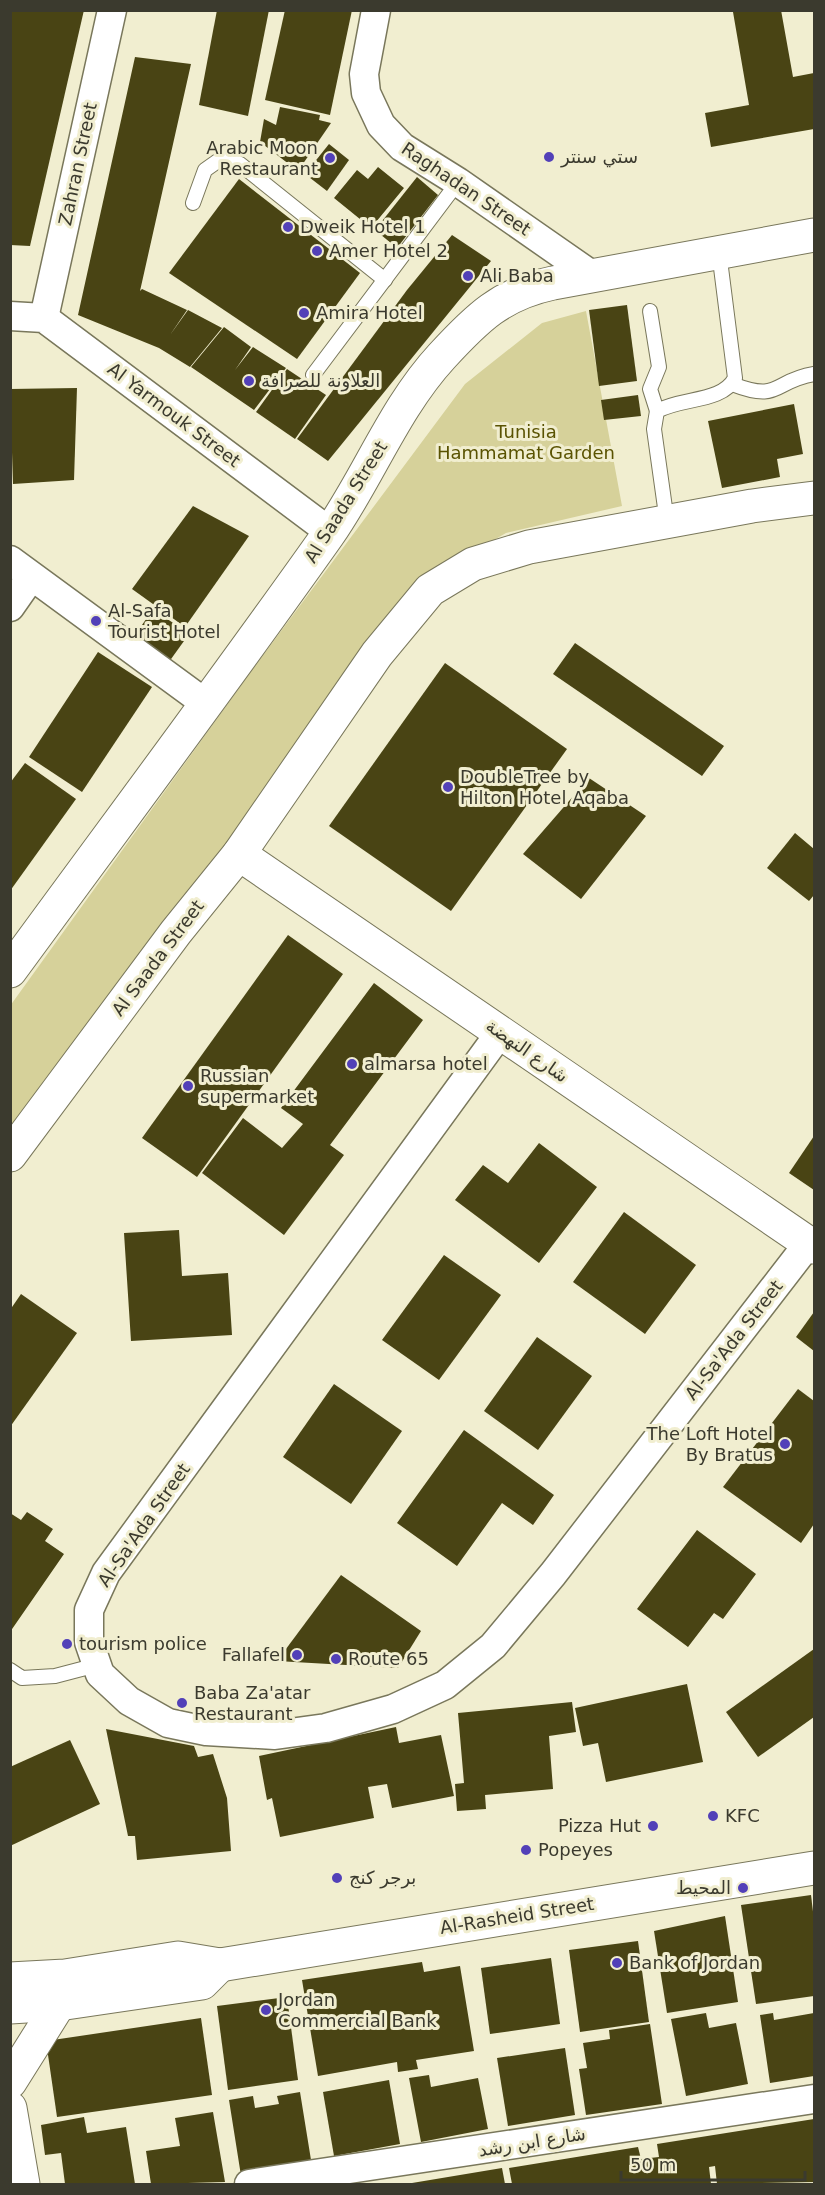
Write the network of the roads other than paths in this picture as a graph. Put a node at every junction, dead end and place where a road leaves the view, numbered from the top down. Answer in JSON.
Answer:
{"nodes":[{"id":1,"x":112,"y":10,"type":"edge"},
{"id":2,"x":376,"y":10,"type":"edge"},
{"id":3,"x":458,"y":182,"type":"junction"},
{"id":4,"x":193,"y":203,"type":"dead end"},
{"id":5,"x":814,"y":235,"type":"edge"},
{"id":6,"x":719,"y":252,"type":"junction"},
{"id":7,"x":593,"y":276,"type":"junction"},
{"id":8,"x":385,"y":280,"type":"junction"},
{"id":9,"x":650,"y":311,"type":"dead end"},
{"id":10,"x":10,"y":316,"type":"edge"},
{"id":11,"x":44,"y":318,"type":"junction"},
{"id":12,"x":814,"y":374,"type":"edge"},
{"id":13,"x":313,"y":375,"type":"dead end"},
{"id":14,"x":732,"y":384,"type":"junction"},
{"id":15,"x":657,"y":411,"type":"junction"},
{"id":16,"x":814,"y":498,"type":"edge"},
{"id":17,"x":667,"y":522,"type":"junction"},
{"id":18,"x":330,"y":532,"type":"junction"},
{"id":19,"x":21,"y":569,"type":"edge"},
{"id":20,"x":10,"y":607,"type":"edge"},
{"id":21,"x":205,"y":703,"type":"junction"},
{"id":22,"x":239,"y":854,"type":"junction"},
{"id":23,"x":10,"y":971,"type":"edge"},
{"id":24,"x":500,"y":1033,"type":"junction"},
{"id":25,"x":10,"y":1155,"type":"edge"},
{"id":26,"x":812,"y":1246,"type":"edge"},
{"id":27,"x":97,"y":1665,"type":"junction"},
{"id":28,"x":10,"y":1670,"type":"edge"},
{"id":29,"x":814,"y":1868,"type":"edge"},
{"id":30,"x":220,"y":1965,"type":"junction"},
{"id":31,"x":10,"y":1979,"type":"edge"},
{"id":32,"x":59,"y":2004,"type":"junction"},
{"id":33,"x":10,"y":2007,"type":"edge"},
{"id":34,"x":10,"y":2082,"type":"edge"},
{"id":35,"x":814,"y":2099,"type":"edge"},
{"id":36,"x":10,"y":2109,"type":"edge"},
{"id":37,"x":23,"y":2184,"type":"edge"},
{"id":38,"x":249,"y":2184,"type":"edge"}],
"edges":[{"from":1,"to":11,"type":"street","name":"Zahran Street"},
{"from":2,"to":3,"type":"street","name":"Raghadan Street"},
{"from":3,"to":7,"type":"street","name":"Raghadan Street"},
{"from":3,"to":8,"type":"lane"},
{"from":4,"to":8,"type":"lane"},
{"from":5,"to":6,"type":"main road","name":"Al Saada Street"},
{"from":6,"to":7,"type":"main road","name":"Al Saada Street"},
{"from":6,"to":14,"type":"lane"},
{"from":7,"to":18,"type":"main road","name":"Al Saada Street"},
{"from":8,"to":13,"type":"lane"},
{"from":9,"to":15,"type":"lane"},
{"from":10,"to":11,"type":"street"},
{"from":11,"to":18,"type":"street","name":"Al Yarmouk Street"},
{"from":12,"to":14,"type":"lane"},
{"from":14,"to":15,"type":"lane"},
{"from":15,"to":17,"type":"lane"},
{"from":16,"to":17,"type":"main road","name":"Al Saada Street"},
{"from":17,"to":22,"type":"main road","name":"Al Saada Street"},
{"from":18,"to":21,"type":"main road","name":"Al Saada Street"},
{"from":19,"to":20,"type":"street"},
{"from":19,"to":21,"type":"street"},
{"from":21,"to":23,"type":"main road","name":"Al Saada Street"},
{"from":22,"to":24,"type":"main road","name":"شارع النهضة"},
{"from":22,"to":25,"type":"main road","name":"Al Saada Street"},
{"from":24,"to":26,"type":"main road","name":"شارع النهضة"},
{"from":24,"to":27,"type":"street","name":"Al-Sa'Ada Street"},
{"from":26,"to":27,"type":"street","name":"Al-Sa'Ada Street"},
{"from":27,"to":28,"type":"lane"},
{"from":29,"to":30,"type":"main road","name":"Al-Rasheid Street"},
{"from":30,"to":31,"type":"main road","name":"Al-Rasheid Street"},
{"from":30,"to":32,"type":"main road"},
{"from":32,"to":33,"type":"main road"},
{"from":32,"to":34,"type":"main road"},
{"from":35,"to":38,"type":"street","name":"شارع ابن رشد"},
{"from":36,"to":37,"type":"main road"}]}
